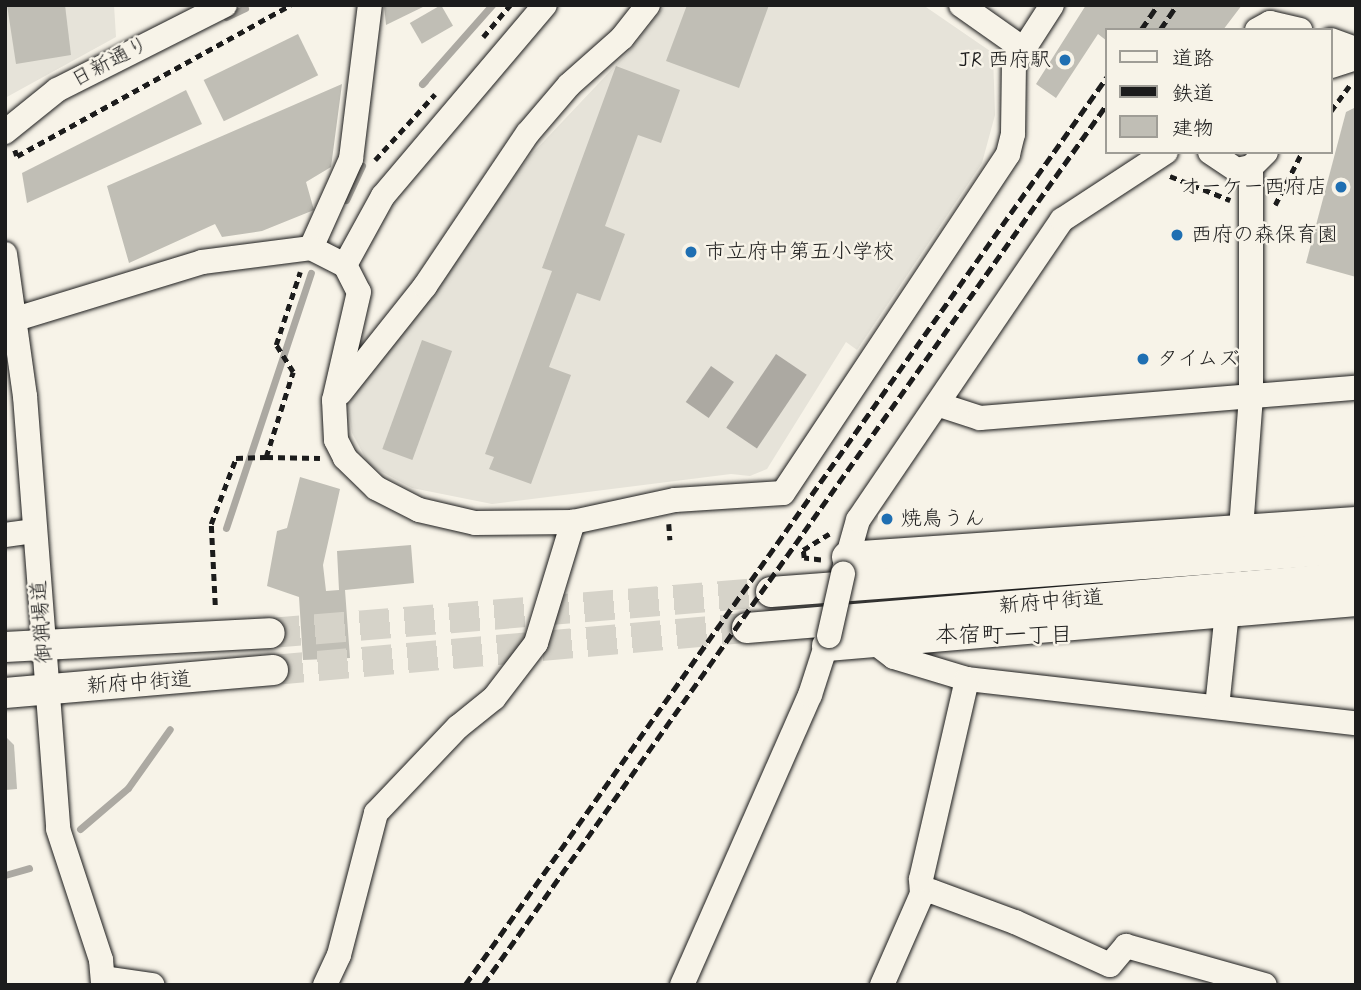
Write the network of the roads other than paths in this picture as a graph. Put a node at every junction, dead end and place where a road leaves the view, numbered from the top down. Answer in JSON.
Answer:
{"nodes":[{"id":1,"x":225,"y":5,"type":"edge"},
{"id":2,"x":370,"y":5,"type":"edge"},
{"id":3,"x":545,"y":5,"type":"edge"},
{"id":4,"x":648,"y":5,"type":"edge"},
{"id":5,"x":961,"y":5,"type":"edge"},
{"id":6,"x":1052,"y":5,"type":"edge"},
{"id":7,"x":1258,"y":21,"type":"edge"},
{"id":8,"x":1292,"y":28,"type":"edge"},
{"id":9,"x":1333,"y":41,"type":"edge"},
{"id":10,"x":1022,"y":48,"type":"junction"},
{"id":11,"x":1356,"y":49,"type":"edge"},
{"id":12,"x":1356,"y":58,"type":"edge"},
{"id":13,"x":1333,"y":65,"type":"edge"},
{"id":14,"x":7,"y":131,"type":"edge"},
{"id":15,"x":1220,"y":155,"type":"edge"},
{"id":16,"x":1259,"y":159,"type":"edge"},
{"id":17,"x":1164,"y":162,"type":"edge"},
{"id":18,"x":311,"y":248,"type":"junction"},
{"id":19,"x":5,"y":254,"type":"edge"},
{"id":20,"x":345,"y":265,"type":"junction"},
{"id":21,"x":16,"y":319,"type":"junction"},
{"id":22,"x":1356,"y":388,"type":"edge"},
{"id":23,"x":1251,"y":396,"type":"junction"},
{"id":24,"x":334,"y":400,"type":"junction"},
{"id":25,"x":940,"y":405,"type":"junction"},
{"id":26,"x":573,"y":522,"type":"junction"},
{"id":27,"x":1356,"y":522,"type":"edge"},
{"id":28,"x":1241,"y":529,"type":"junction"},
{"id":29,"x":35,"y":531,"type":"junction"},
{"id":30,"x":5,"y":535,"type":"edge"},
{"id":31,"x":1356,"y":548,"type":"edge"},
{"id":32,"x":840,"y":554,"type":"junction"},
{"id":33,"x":1356,"y":577,"type":"edge"},
{"id":34,"x":771,"y":592,"type":"tunnel mouth"},
{"id":35,"x":1356,"y":601,"type":"edge"},
{"id":36,"x":1227,"y":612,"type":"junction"},
{"id":37,"x":747,"y":628,"type":"tunnel mouth"},
{"id":38,"x":270,"y":633,"type":"tunnel mouth"},
{"id":39,"x":828,"y":641,"type":"junction"},
{"id":40,"x":874,"y":642,"type":"junction"},
{"id":41,"x":44,"y":644,"type":"junction"},
{"id":42,"x":5,"y":647,"type":"edge"},
{"id":43,"x":273,"y":670,"type":"tunnel mouth"},
{"id":44,"x":967,"y":679,"type":"junction"},
{"id":45,"x":47,"y":690,"type":"junction"},
{"id":46,"x":5,"y":693,"type":"edge"},
{"id":47,"x":1217,"y":707,"type":"junction"},
{"id":48,"x":1356,"y":723,"type":"edge"},
{"id":49,"x":922,"y":894,"type":"junction"},
{"id":50,"x":103,"y":981,"type":"edge"},
{"id":51,"x":152,"y":985,"type":"edge"},
{"id":52,"x":325,"y":985,"type":"edge"},
{"id":53,"x":682,"y":985,"type":"edge"},
{"id":54,"x":882,"y":985,"type":"edge"},
{"id":55,"x":1265,"y":985,"type":"edge"}],
"edges":[{"from":1,"to":14,"type":"street","name":"日新通り"},
{"from":2,"to":18,"type":"street"},
{"from":3,"to":20,"type":"street"},
{"from":4,"to":24,"type":"street"},
{"from":5,"to":10,"type":"street"},
{"from":6,"to":10,"type":"street"},
{"from":7,"to":8,"type":"street"},
{"from":9,"to":11,"type":"street"},
{"from":10,"to":26,"type":"street"},
{"from":12,"to":13,"type":"street"},
{"from":15,"to":16,"type":"street"},
{"from":16,"to":23,"type":"street"},
{"from":17,"to":25,"type":"street"},
{"from":18,"to":20,"type":"street"},
{"from":18,"to":21,"type":"street"},
{"from":19,"to":21,"type":"street","name":"御猟場道"},
{"from":20,"to":24,"type":"street"},
{"from":21,"to":29,"type":"street","name":"御猟場道"},
{"from":22,"to":23,"type":"street"},
{"from":23,"to":25,"type":"street"},
{"from":23,"to":28,"type":"street"},
{"from":24,"to":26,"type":"street"},
{"from":25,"to":32,"type":"street"},
{"from":26,"to":52,"type":"street"},
{"from":27,"to":28,"type":"main road"},
{"from":28,"to":32,"type":"main road"},
{"from":29,"to":30,"type":"street"},
{"from":29,"to":41,"type":"street","name":"御猟場道"},
{"from":31,"to":34,"type":"main road","name":"新府中街道"},
{"from":32,"to":39,"type":"street","bridge":true},
{"from":33,"to":37,"type":"main road","name":"新府中街道"},
{"from":35,"to":36,"type":"main road"},
{"from":36,"to":40,"type":"main road"},
{"from":36,"to":47,"type":"street"},
{"from":38,"to":41,"type":"main road","name":"新府中街道"},
{"from":39,"to":40,"type":"main road"},
{"from":39,"to":53,"type":"street"},
{"from":40,"to":44,"type":"street"},
{"from":41,"to":42,"type":"main road","name":"新府中街道"},
{"from":41,"to":45,"type":"street","name":"御猟場道"},
{"from":43,"to":45,"type":"main road","name":"新府中街道"},
{"from":44,"to":47,"type":"street"},
{"from":44,"to":49,"type":"street"},
{"from":45,"to":46,"type":"main road","name":"新府中街道"},
{"from":45,"to":50,"type":"street","name":"御猟場道"},
{"from":47,"to":48,"type":"street"},
{"from":49,"to":54,"type":"street"},
{"from":49,"to":55,"type":"street"},
{"from":50,"to":51,"type":"street"}]}
